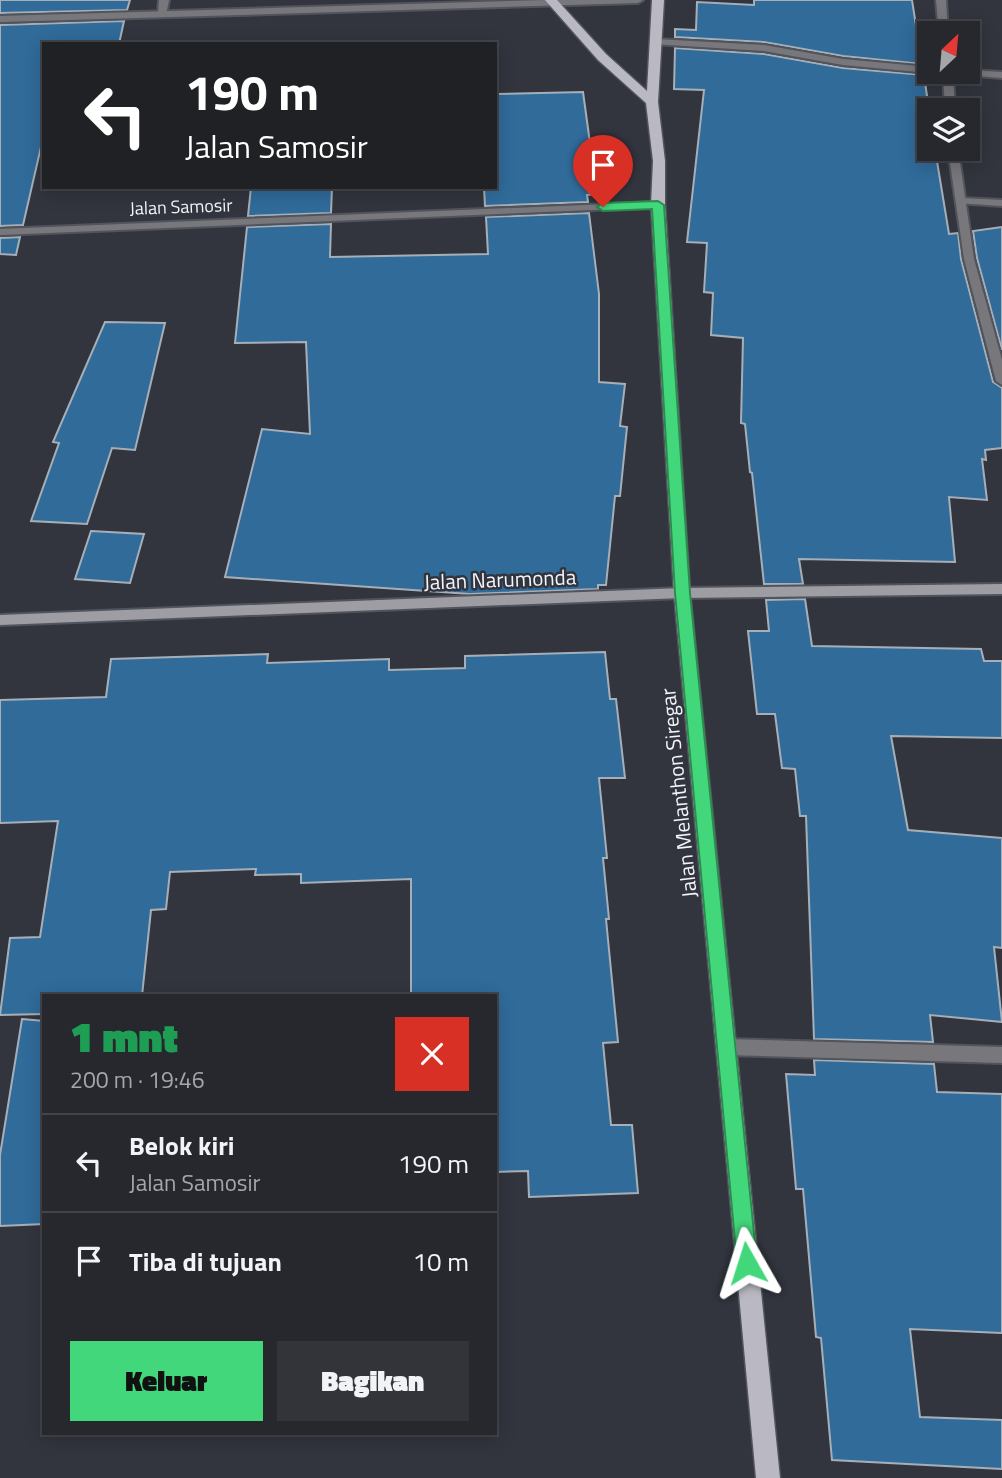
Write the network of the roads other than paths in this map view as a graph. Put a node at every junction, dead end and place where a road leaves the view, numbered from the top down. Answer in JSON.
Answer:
{"nodes":[{"id":1,"x":164,"y":0,"type":"edge"},
{"id":2,"x":552,"y":0,"type":"edge"},
{"id":3,"x":638,"y":0,"type":"edge"},
{"id":4,"x":658,"y":0,"type":"edge"},
{"id":5,"x":941,"y":0,"type":"edge"},
{"id":6,"x":163,"y":13,"type":"junction"},
{"id":7,"x":0,"y":19,"type":"edge"},
{"id":8,"x":943,"y":21,"type":"edge"},
{"id":9,"x":656,"y":42,"type":"junction"},
{"id":10,"x":917,"y":69,"type":"edge"},
{"id":11,"x":980,"y":74,"type":"edge"},
{"id":12,"x":1002,"y":75,"type":"edge"},
{"id":13,"x":652,"y":102,"type":"junction"},
{"id":14,"x":955,"y":161,"type":"edge"},
{"id":15,"x":961,"y":201,"type":"junction"},
{"id":16,"x":1002,"y":204,"type":"edge"},
{"id":17,"x":658,"y":205,"type":"junction"},
{"id":18,"x":0,"y":232,"type":"edge"},
{"id":19,"x":1002,"y":381,"type":"edge"},
{"id":20,"x":1002,"y":589,"type":"edge"},
{"id":21,"x":682,"y":593,"type":"junction"},
{"id":22,"x":0,"y":620,"type":"edge"},
{"id":23,"x":726,"y":1047,"type":"junction"},
{"id":24,"x":1002,"y":1055,"type":"edge"},
{"id":25,"x":768,"y":1478,"type":"edge"}],
"edges":[{"from":1,"to":6,"type":"street"},
{"from":2,"to":3,"type":"street"},
{"from":2,"to":6,"type":"street"},
{"from":2,"to":13,"type":"main road"},
{"from":4,"to":9,"type":"main road","name":"Jalan Melanthon Siregar"},
{"from":5,"to":8,"type":"street"},
{"from":6,"to":7,"type":"street"},
{"from":9,"to":10,"type":"street"},
{"from":9,"to":13,"type":"main road","name":"Jalan Melanthon Siregar"},
{"from":11,"to":12,"type":"street"},
{"from":13,"to":17,"type":"main road","name":"Jalan Melanthon Siregar"},
{"from":14,"to":15,"type":"street"},
{"from":15,"to":16,"type":"street"},
{"from":15,"to":19,"type":"street"},
{"from":17,"to":18,"type":"street","name":"Jalan Samosir"},
{"from":17,"to":21,"type":"main road","name":"Jalan Melanthon Siregar"},
{"from":20,"to":21,"type":"street","name":"Jalan Narumonda"},
{"from":21,"to":22,"type":"street","name":"Jalan Narumonda"},
{"from":21,"to":23,"type":"main road","name":"Jalan Melanthon Siregar"},
{"from":23,"to":24,"type":"street"},
{"from":23,"to":25,"type":"main road","name":"Jalan Melanthon Siregar"}]}
